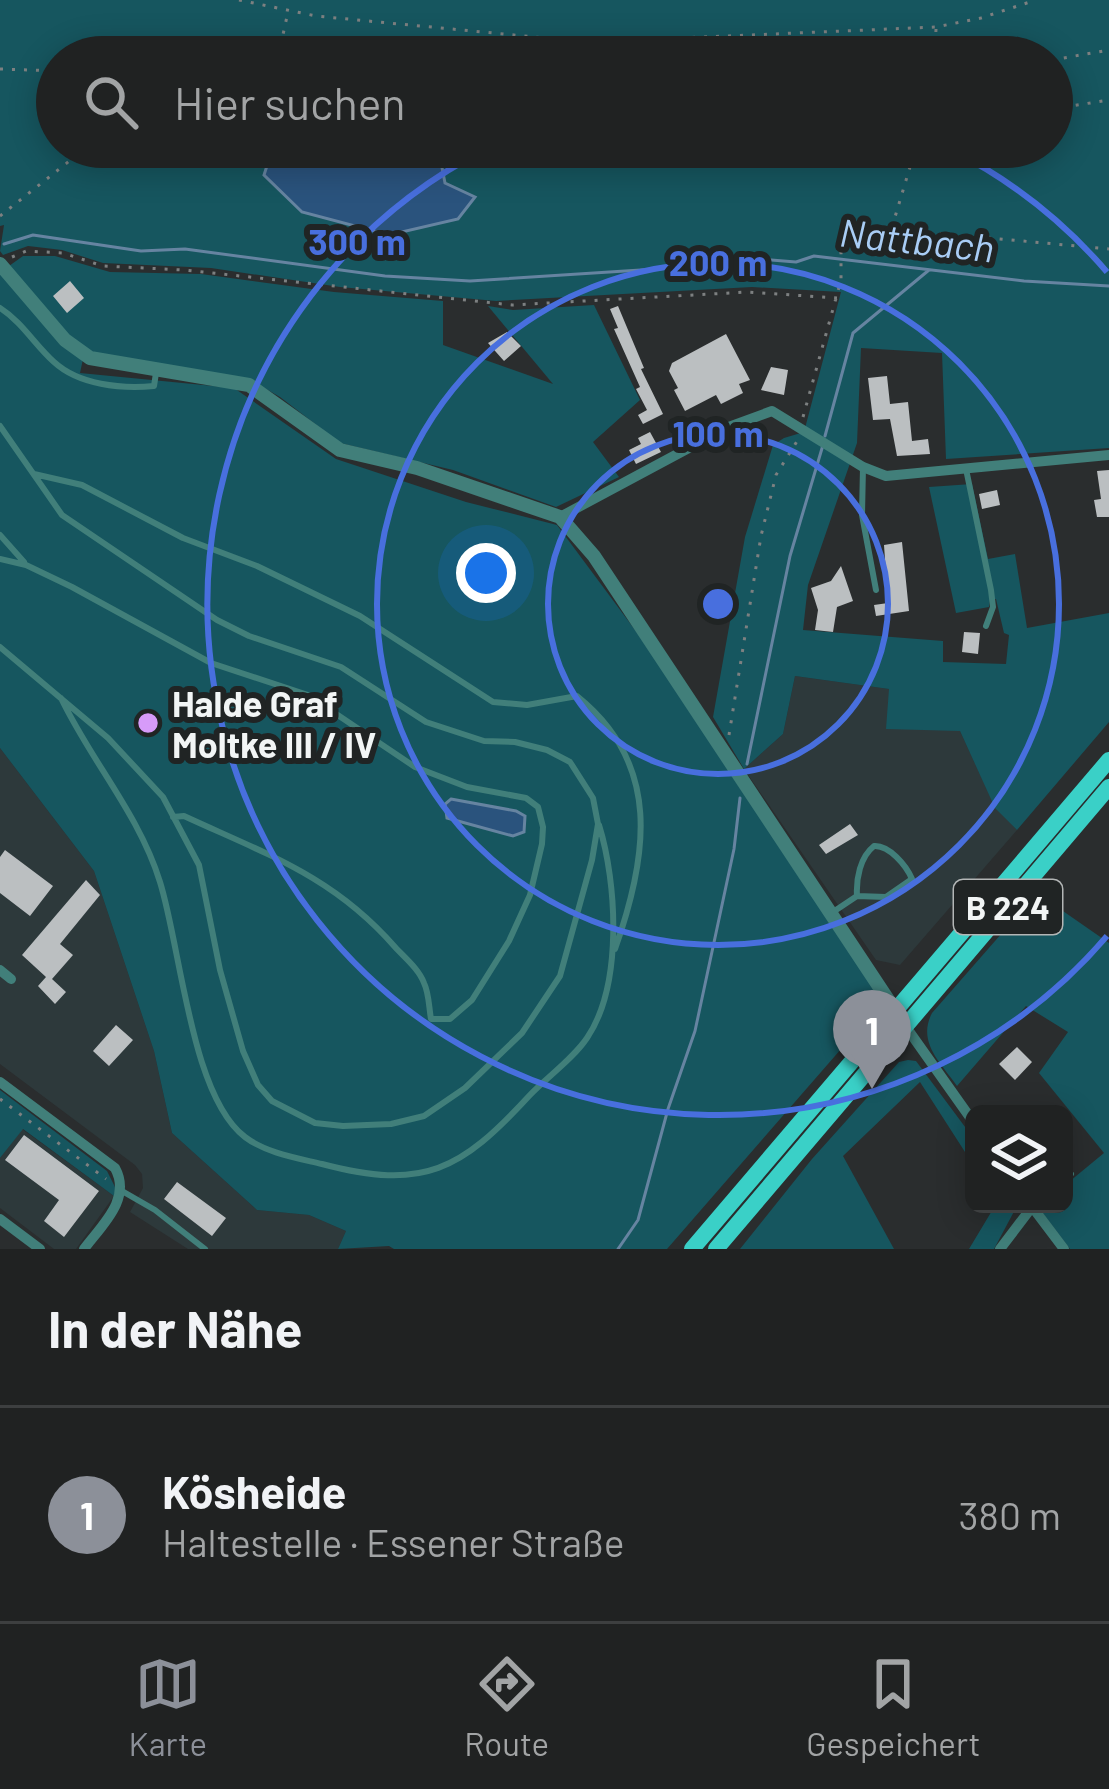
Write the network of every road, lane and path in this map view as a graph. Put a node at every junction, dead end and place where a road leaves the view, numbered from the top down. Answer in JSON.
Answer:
{"nodes":[{"id":1,"x":239,"y":0,"type":"edge"},
{"id":2,"x":1036,"y":0,"type":"edge"},
{"id":3,"x":288,"y":10,"type":"junction"},
{"id":4,"x":936,"y":28,"type":"junction"},
{"id":5,"x":282,"y":36,"type":"edge"},
{"id":6,"x":522,"y":36,"type":"edge"},
{"id":7,"x":737,"y":36,"type":"edge"},
{"id":8,"x":936,"y":36,"type":"edge"},
{"id":9,"x":1109,"y":50,"type":"edge"},
{"id":10,"x":1073,"y":56,"type":"edge"},
{"id":11,"x":0,"y":69,"type":"edge"},
{"id":12,"x":36,"y":70,"type":"edge"},
{"id":13,"x":1109,"y":100,"type":"edge"},
{"id":14,"x":1073,"y":106,"type":"edge"},
{"id":15,"x":61,"y":168,"type":"edge"},
{"id":16,"x":910,"y":168,"type":"edge"},
{"id":17,"x":0,"y":216,"type":"edge"},
{"id":18,"x":892,"y":229,"type":"junction"},
{"id":19,"x":1109,"y":249,"type":"edge"},
{"id":20,"x":0,"y":264,"type":"edge"},
{"id":21,"x":837,"y":298,"type":"junction"},
{"id":22,"x":0,"y":308,"type":"edge"},
{"id":23,"x":157,"y":370,"type":"junction"},
{"id":24,"x":0,"y":426,"type":"edge"},
{"id":25,"x":806,"y":430,"type":"junction"},
{"id":26,"x":1109,"y":455,"type":"edge"},
{"id":27,"x":863,"y":467,"type":"junction"},
{"id":28,"x":966,"y":469,"type":"junction"},
{"id":29,"x":34,"y":474,"type":"junction"},
{"id":30,"x":560,"y":517,"type":"junction"},
{"id":31,"x":0,"y":535,"type":"edge"},
{"id":32,"x":0,"y":559,"type":"edge"},
{"id":33,"x":26,"y":565,"type":"junction"},
{"id":34,"x":876,"y":590,"type":"dead end"},
{"id":35,"x":986,"y":626,"type":"dead end"},
{"id":36,"x":0,"y":647,"type":"edge"},
{"id":37,"x":59,"y":695,"type":"junction"},
{"id":38,"x":725,"y":754,"type":"junction"},
{"id":39,"x":1109,"y":760,"type":"edge"},
{"id":40,"x":1109,"y":787,"type":"edge"},
{"id":41,"x":173,"y":817,"type":"junction"},
{"id":42,"x":598,"y":824,"type":"junction"},
{"id":43,"x":857,"y":896,"type":"junction"},
{"id":44,"x":832,"y":912,"type":"junction"},
{"id":45,"x":614,"y":952,"type":"junction"},
{"id":46,"x":0,"y":970,"type":"edge"},
{"id":47,"x":11,"y":979,"type":"dead end"},
{"id":48,"x":901,"y":1019,"type":"junction"},
{"id":49,"x":0,"y":1082,"type":"edge"},
{"id":50,"x":0,"y":1100,"type":"edge"},
{"id":51,"x":965,"y":1111,"type":"edge"},
{"id":52,"x":122,"y":1191,"type":"junction"},
{"id":53,"x":1025,"y":1213,"type":"edge"},
{"id":54,"x":1037,"y":1213,"type":"edge"},
{"id":55,"x":0,"y":1219,"type":"edge"},
{"id":56,"x":40,"y":1249,"type":"edge"},
{"id":57,"x":84,"y":1249,"type":"edge"},
{"id":58,"x":205,"y":1249,"type":"edge"},
{"id":59,"x":692,"y":1249,"type":"edge"},
{"id":60,"x":716,"y":1249,"type":"edge"},
{"id":61,"x":1000,"y":1249,"type":"edge"},
{"id":62,"x":1064,"y":1249,"type":"edge"}],
"edges":[{"from":1,"to":3,"type":"path"},
{"from":2,"to":4,"type":"path"},
{"from":3,"to":5,"type":"path"},
{"from":3,"to":6,"type":"path"},
{"from":4,"to":7,"type":"path"},
{"from":4,"to":8,"type":"path"},
{"from":9,"to":10,"type":"path"},
{"from":11,"to":12,"type":"path"},
{"from":13,"to":14,"type":"path"},
{"from":15,"to":17,"type":"path"},
{"from":16,"to":18,"type":"path"},
{"from":18,"to":19,"type":"path"},
{"from":18,"to":21,"type":"path"},
{"from":20,"to":21,"type":"path"},
{"from":20,"to":23,"type":"street"},
{"from":21,"to":25,"type":"path"},
{"from":22,"to":23,"type":"lane"},
{"from":23,"to":30,"type":"street"},
{"from":24,"to":29,"type":"lane"},
{"from":25,"to":27,"type":"street"},
{"from":25,"to":30,"type":"street"},
{"from":25,"to":38,"type":"path"},
{"from":26,"to":28,"type":"street"},
{"from":27,"to":28,"type":"street"},
{"from":27,"to":34,"type":"lane"},
{"from":28,"to":35,"type":"lane"},
{"from":29,"to":42,"type":"lane"},
{"from":29,"to":45,"type":"lane"},
{"from":30,"to":38,"type":"street"},
{"from":31,"to":33,"type":"lane"},
{"from":32,"to":33,"type":"lane"},
{"from":33,"to":41,"type":"lane"},
{"from":36,"to":37,"type":"lane"},
{"from":37,"to":41,"type":"lane"},
{"from":37,"to":45,"type":"lane"},
{"from":38,"to":44,"type":"street"},
{"from":39,"to":48,"type":"main road","number":"B 224"},
{"from":40,"to":48,"type":"main road","number":"B 224"},
{"from":41,"to":42,"type":"lane"},
{"from":42,"to":45,"type":"lane"},
{"from":43,"to":43,"type":"lane"},
{"from":43,"to":44,"type":"lane"},
{"from":44,"to":48,"type":"street"},
{"from":46,"to":47,"type":"street"},
{"from":48,"to":51,"type":"street"},
{"from":48,"to":59,"type":"main road","number":"B 224"},
{"from":48,"to":60,"type":"main road","number":"B 224"},
{"from":49,"to":52,"type":"street"},
{"from":50,"to":52,"type":"path"},
{"from":52,"to":57,"type":"street"},
{"from":52,"to":58,"type":"lane"},
{"from":53,"to":61,"type":"street"},
{"from":54,"to":62,"type":"street"},
{"from":55,"to":56,"type":"street"}]}
